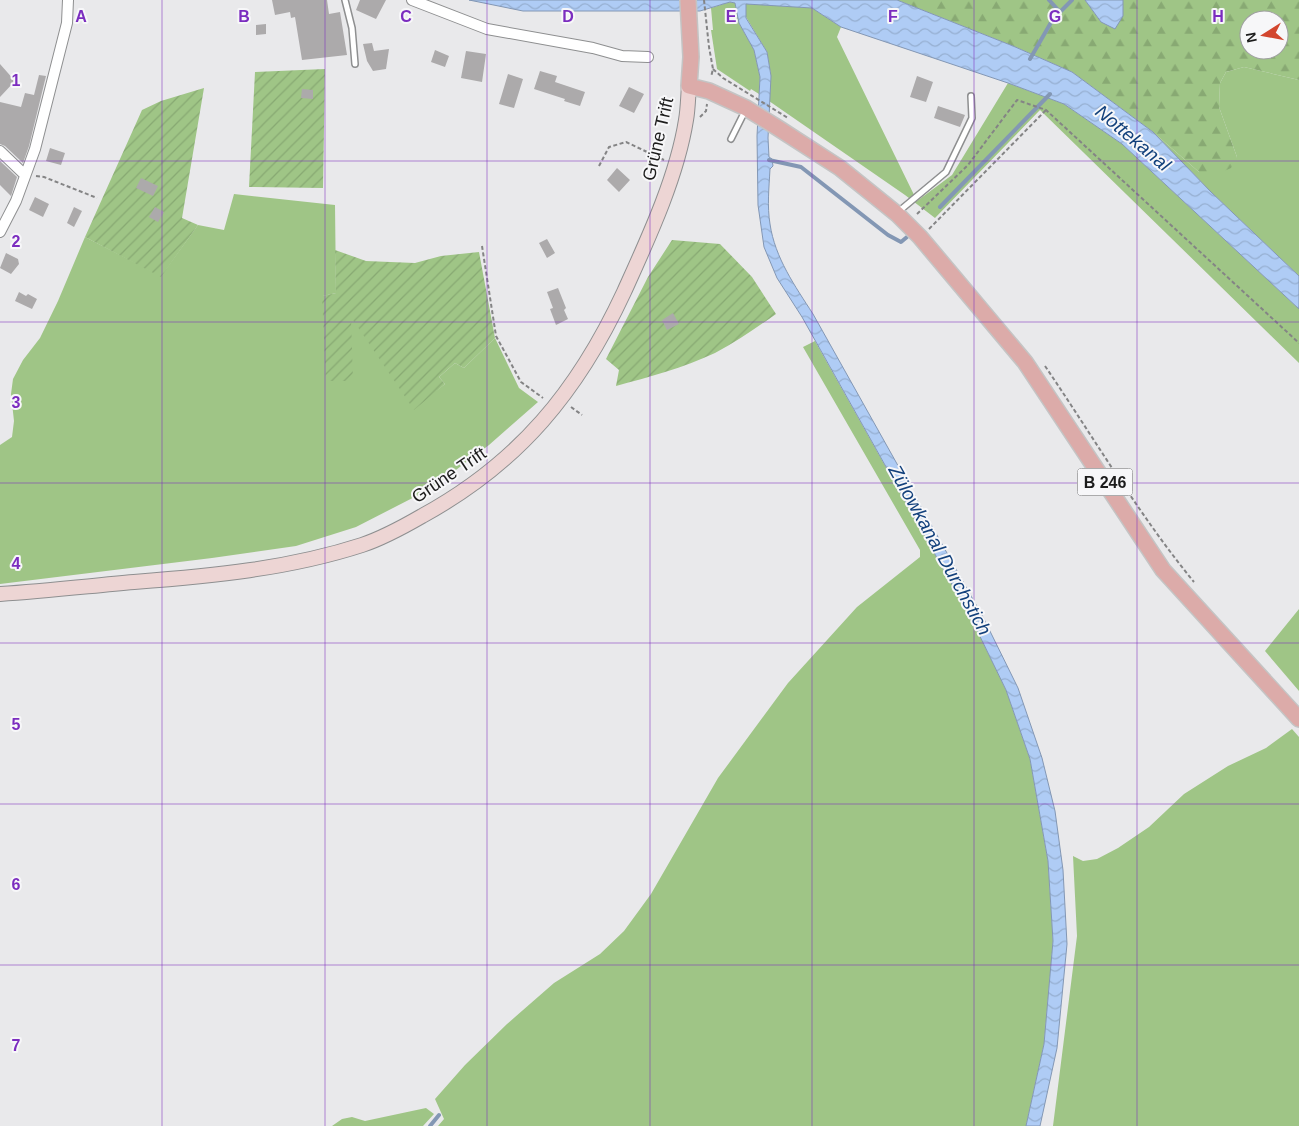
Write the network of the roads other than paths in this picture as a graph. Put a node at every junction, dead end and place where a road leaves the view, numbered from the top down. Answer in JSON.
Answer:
{"nodes":[{"id":1,"x":68,"y":0,"type":"edge"},
{"id":2,"x":346,"y":0,"type":"edge"},
{"id":3,"x":412,"y":0,"type":"edge"},
{"id":4,"x":688,"y":0,"type":"edge"},
{"id":5,"x":648,"y":57,"type":"dead end"},
{"id":6,"x":355,"y":64,"type":"dead end"},
{"id":7,"x":689,"y":86,"type":"junction"},
{"id":8,"x":971,"y":96,"type":"dead end"},
{"id":9,"x":752,"y":106,"type":"junction"},
{"id":10,"x":731,"y":139,"type":"dead end"},
{"id":11,"x":0,"y":151,"type":"edge"},
{"id":12,"x":26,"y":174,"type":"junction"},
{"id":13,"x":897,"y":214,"type":"junction"},
{"id":14,"x":0,"y":232,"type":"edge"},
{"id":15,"x":0,"y":594,"type":"edge"},
{"id":16,"x":1299,"y":719,"type":"edge"}],
"edges":[{"from":1,"to":12,"type":"street"},
{"from":2,"to":6,"type":"lane"},
{"from":3,"to":5,"type":"street"},
{"from":4,"to":7,"type":"main road"},
{"from":7,"to":9,"type":"main road","number":"B 246"},
{"from":7,"to":15,"type":"main road","name":"Grüne Trift"},
{"from":8,"to":13,"type":"lane"},
{"from":9,"to":10,"type":"lane"},
{"from":9,"to":13,"type":"main road","number":"B 246"},
{"from":11,"to":12,"type":"street"},
{"from":12,"to":14,"type":"street"},
{"from":13,"to":16,"type":"main road","number":"B 246"}]}
